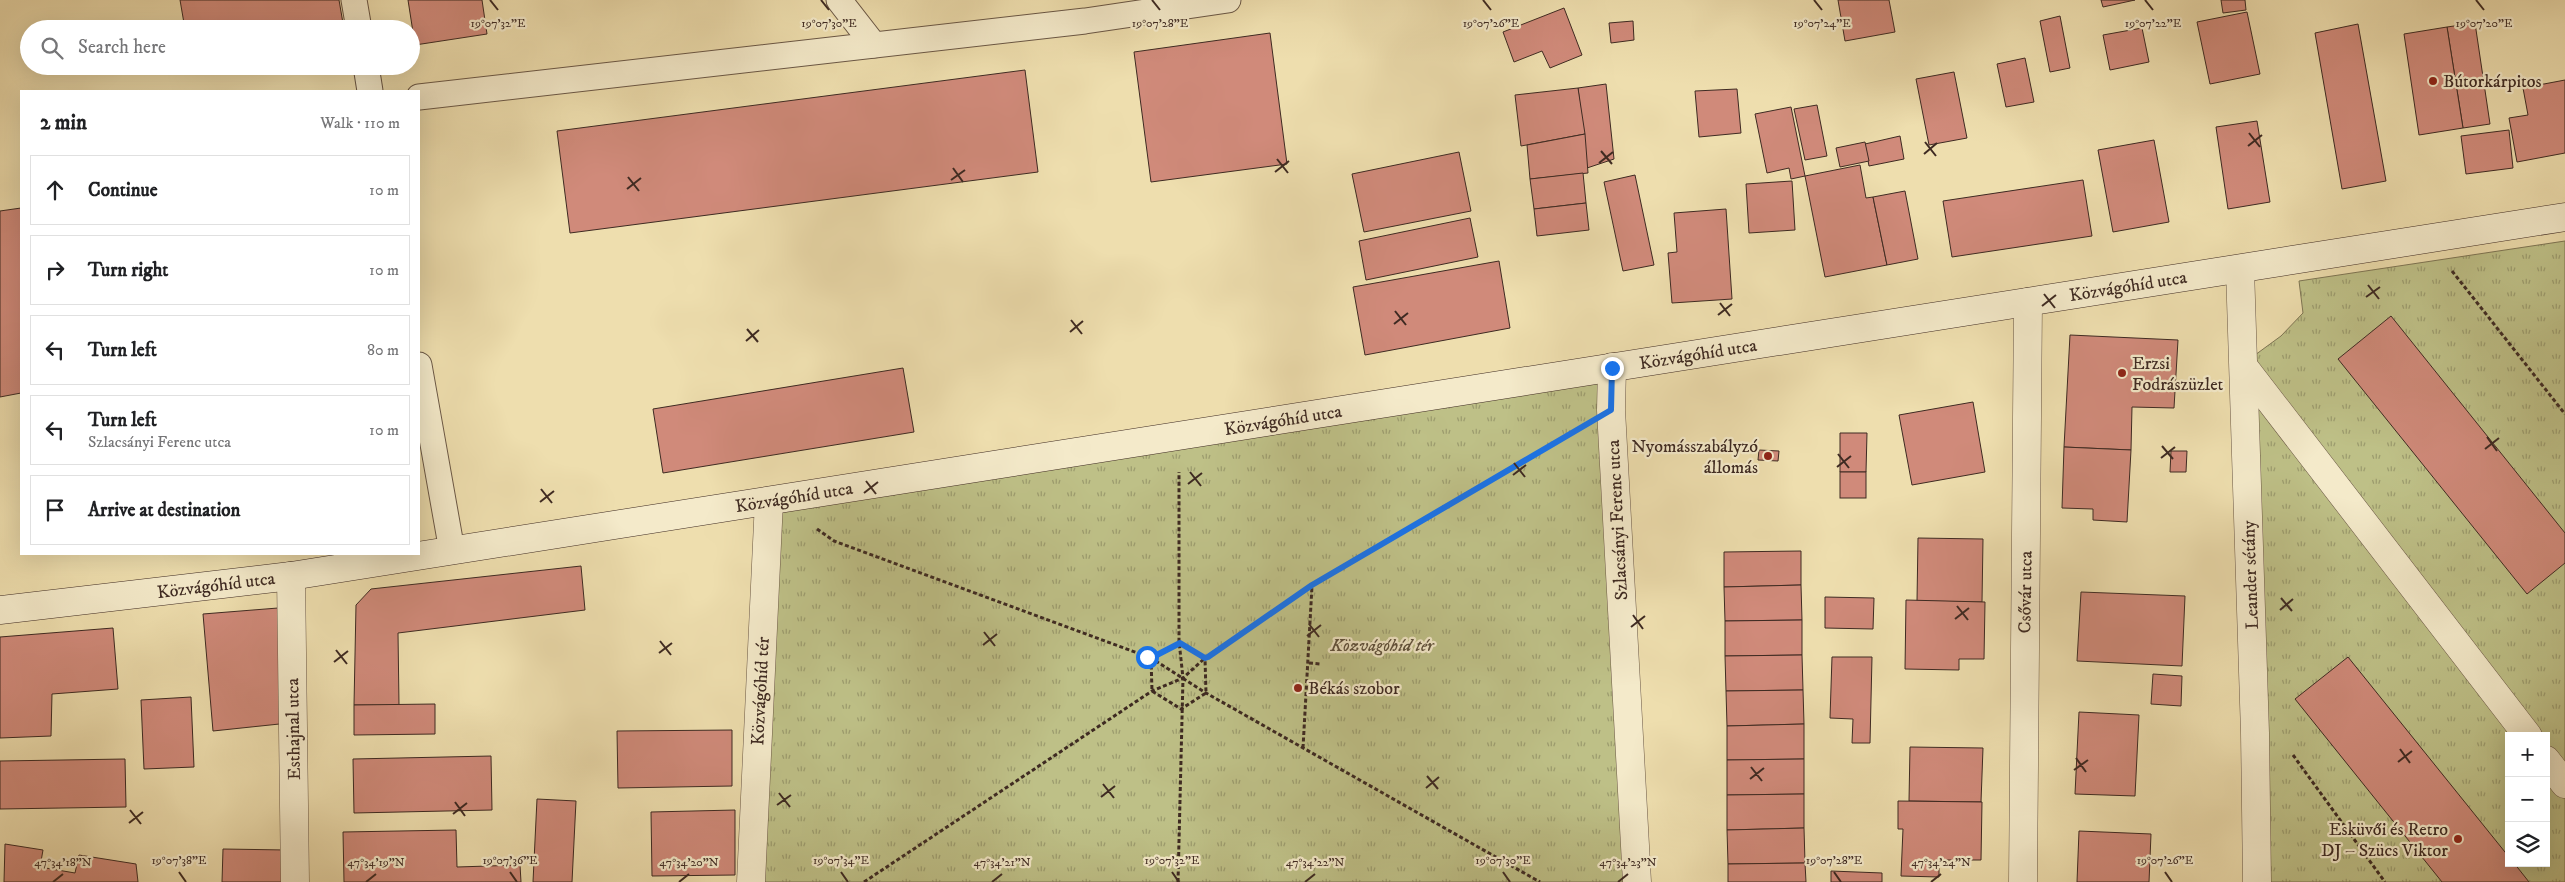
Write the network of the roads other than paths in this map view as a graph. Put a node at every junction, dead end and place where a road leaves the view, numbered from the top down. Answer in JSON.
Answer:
{"nodes":[{"id":1,"x":354,"y":0,"type":"edge"},
{"id":2,"x":839,"y":0,"type":"edge"},
{"id":3,"x":1228,"y":0,"type":"edge"},
{"id":4,"x":357,"y":20,"type":"edge"},
{"id":5,"x":874,"y":45,"type":"junction"},
{"id":6,"x":367,"y":75,"type":"edge"},
{"id":7,"x":370,"y":90,"type":"edge"},
{"id":8,"x":420,"y":97,"type":"edge"},
{"id":9,"x":2565,"y":217,"type":"edge"},
{"id":10,"x":2240,"y":268,"type":"junction"},
{"id":11,"x":2028,"y":302,"type":"junction"},
{"id":12,"x":2244,"y":367,"type":"junction"},
{"id":13,"x":1612,"y":368,"type":"junction"},
{"id":14,"x":420,"y":371,"type":"edge"},
{"id":15,"x":771,"y":500,"type":"junction"},
{"id":16,"x":452,"y":550,"type":"junction"},
{"id":17,"x":291,"y":576,"type":"junction"},
{"id":18,"x":0,"y":610,"type":"edge"},
{"id":19,"x":2525,"y":732,"type":"edge"},
{"id":20,"x":2550,"y":765,"type":"edge"},
{"id":21,"x":2565,"y":784,"type":"edge"},
{"id":22,"x":296,"y":882,"type":"edge"},
{"id":23,"x":751,"y":882,"type":"edge"},
{"id":24,"x":1637,"y":882,"type":"edge"},
{"id":25,"x":2022,"y":882,"type":"edge"},
{"id":26,"x":2257,"y":882,"type":"edge"}],
"edges":[{"from":1,"to":4,"type":"lane"},
{"from":2,"to":5,"type":"lane"},
{"from":3,"to":5,"type":"lane"},
{"from":5,"to":8,"type":"lane"},
{"from":6,"to":7,"type":"lane"},
{"from":9,"to":10,"type":"street","name":"Közvágóhíd utca"},
{"from":10,"to":11,"type":"street","name":"Közvágóhíd utca"},
{"from":10,"to":12,"type":"street","name":"Leander sétány"},
{"from":11,"to":13,"type":"street","name":"Közvágóhíd utca"},
{"from":11,"to":25,"type":"street","name":"Csővár utca"},
{"from":12,"to":19,"type":"street"},
{"from":12,"to":26,"type":"street","name":"Leander sétány"},
{"from":13,"to":15,"type":"street","name":"Közvágóhíd utca"},
{"from":13,"to":24,"type":"street","name":"Szlacsányi Ferenc utca"},
{"from":14,"to":16,"type":"lane"},
{"from":15,"to":16,"type":"street","name":"Közvágóhíd utca"},
{"from":15,"to":23,"type":"street","name":"Közvágóhíd tér"},
{"from":16,"to":17,"type":"street","name":"Közvágóhíd utca"},
{"from":17,"to":18,"type":"street","name":"Közvágóhíd utca"},
{"from":17,"to":22,"type":"street","name":"Esthajnal utca"},
{"from":20,"to":21,"type":"street"}]}
